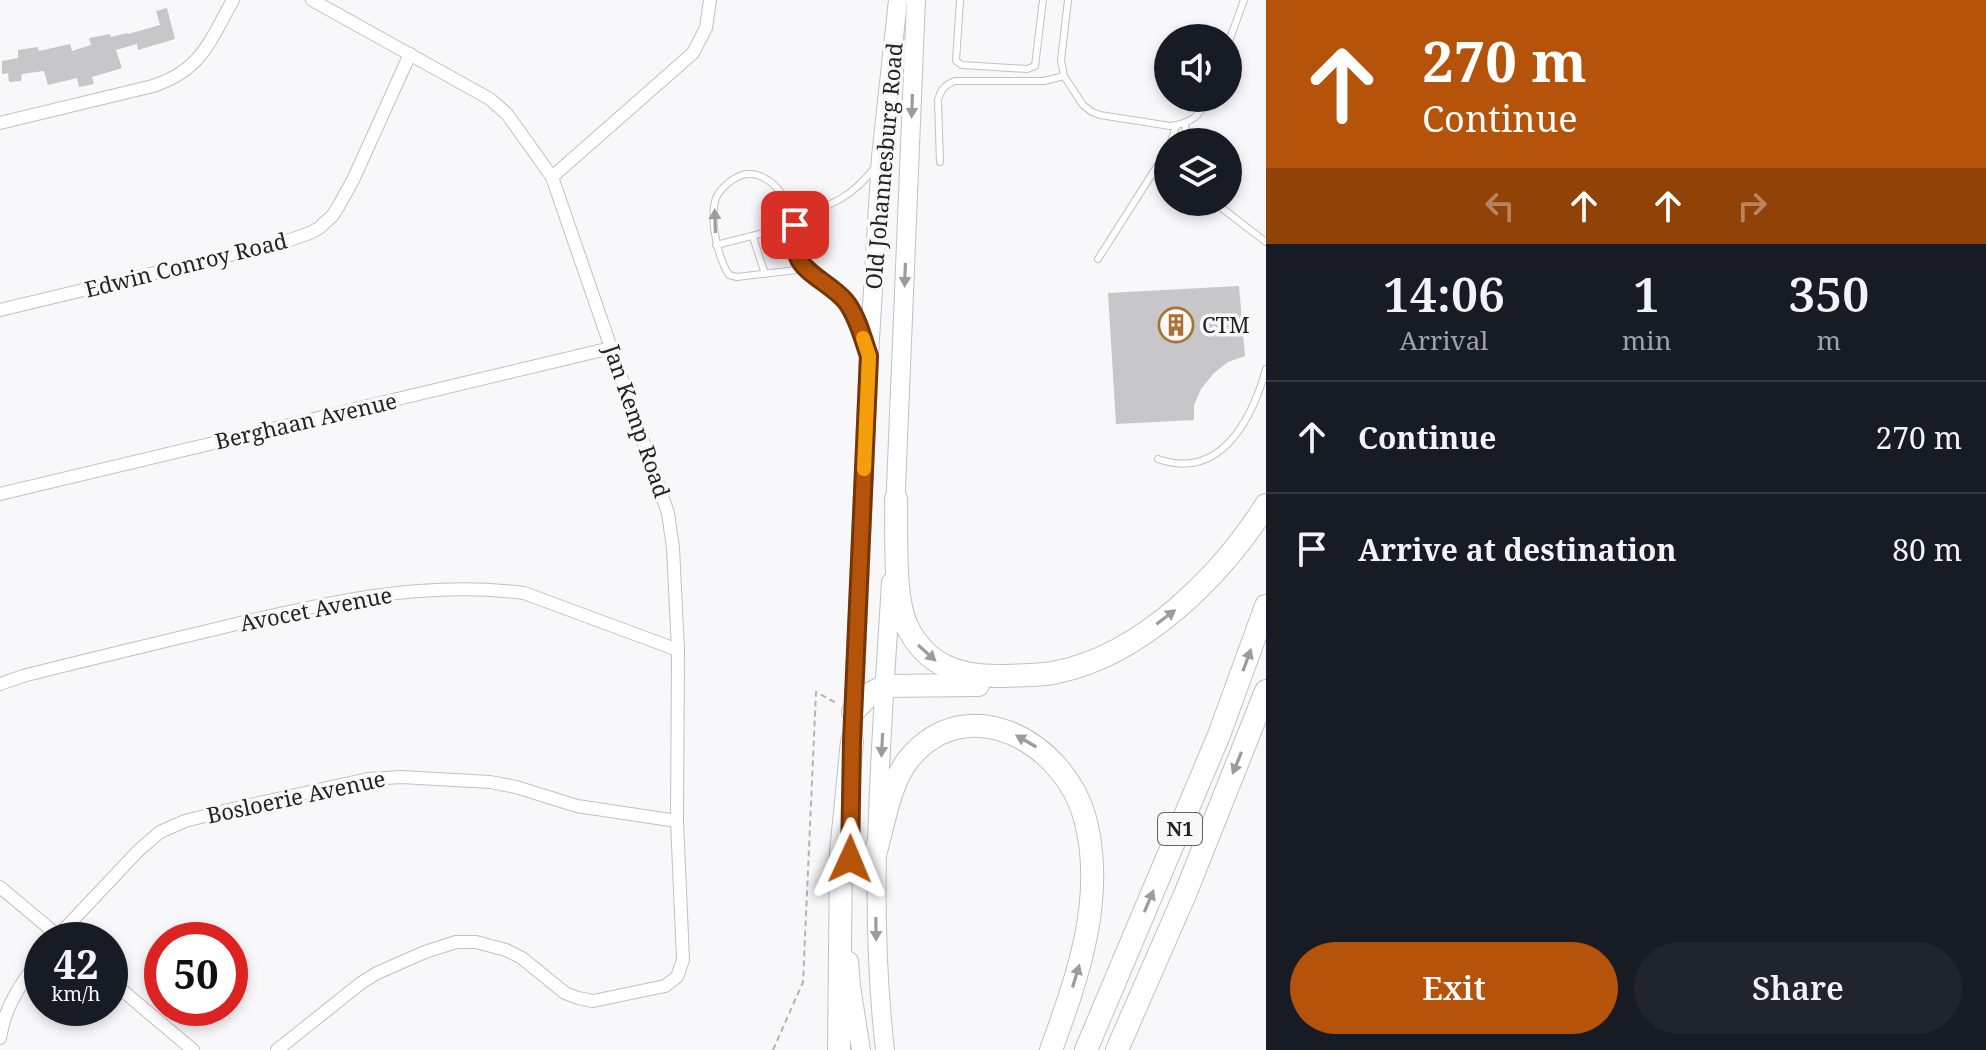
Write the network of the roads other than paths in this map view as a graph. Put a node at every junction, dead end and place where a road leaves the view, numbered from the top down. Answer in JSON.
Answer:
{"nodes":[{"id":1,"x":233,"y":0,"type":"edge"},
{"id":2,"x":312,"y":0,"type":"edge"},
{"id":3,"x":710,"y":0,"type":"edge"},
{"id":4,"x":898,"y":0,"type":"edge"},
{"id":5,"x":916,"y":0,"type":"edge"},
{"id":6,"x":960,"y":0,"type":"edge"},
{"id":7,"x":1043,"y":0,"type":"edge"},
{"id":8,"x":1068,"y":0,"type":"edge"},
{"id":9,"x":1244,"y":0,"type":"edge"},
{"id":10,"x":1235,"y":24,"type":"edge"},
{"id":11,"x":410,"y":54,"type":"junction"},
{"id":12,"x":1064,"y":76,"type":"junction"},
{"id":13,"x":1199,"y":112,"type":"edge"},
{"id":14,"x":0,"y":123,"type":"edge"},
{"id":15,"x":1185,"y":124,"type":"junction"},
{"id":16,"x":1176,"y":126,"type":"joint"},
{"id":17,"x":1185,"y":128,"type":"edge"},
{"id":18,"x":881,"y":157,"type":"junction"},
{"id":19,"x":940,"y":162,"type":"dead end"},
{"id":20,"x":1154,"y":171,"type":"edge"},
{"id":21,"x":552,"y":177,"type":"junction"},
{"id":22,"x":794,"y":213,"type":"junction"},
{"id":23,"x":1232,"y":216,"type":"edge"},
{"id":24,"x":795,"y":225,"type":"junction"},
{"id":25,"x":753,"y":237,"type":"junction"},
{"id":26,"x":1266,"y":242,"type":"edge"},
{"id":27,"x":716,"y":245,"type":"junction"},
{"id":28,"x":1098,"y":259,"type":"dead end"},
{"id":29,"x":805,"y":269,"type":"junction"},
{"id":30,"x":765,"y":274,"type":"junction"},
{"id":31,"x":0,"y":310,"type":"edge"},
{"id":32,"x":611,"y":348,"type":"junction"},
{"id":33,"x":869,"y":356,"type":"junction"},
{"id":34,"x":1266,"y":369,"type":"edge"},
{"id":35,"x":1158,"y":459,"type":"dead end"},
{"id":36,"x":0,"y":494,"type":"edge"},
{"id":37,"x":896,"y":499,"type":"junction"},
{"id":38,"x":1266,"y":505,"type":"edge"},
{"id":39,"x":1266,"y":606,"type":"edge"},
{"id":40,"x":678,"y":650,"type":"junction"},
{"id":41,"x":1057,"y":672,"type":"junction"},
{"id":42,"x":0,"y":684,"type":"edge"},
{"id":43,"x":885,"y":686,"type":"junction"},
{"id":44,"x":1266,"y":691,"type":"edge"},
{"id":45,"x":853,"y":712,"type":"junction"},
{"id":46,"x":852,"y":741,"type":"junction"},
{"id":47,"x":677,"y":821,"type":"junction"},
{"id":48,"x":876,"y":851,"type":"junction"},
{"id":49,"x":0,"y":887,"type":"edge"},
{"id":50,"x":39,"y":922,"type":"edge"},
{"id":51,"x":73,"y":922,"type":"edge"},
{"id":52,"x":24,"y":980,"type":"edge"},
{"id":53,"x":128,"y":995,"type":"edge"},
{"id":54,"x":0,"y":1038,"type":"edge"},
{"id":55,"x":193,"y":1050,"type":"edge"},
{"id":56,"x":277,"y":1050,"type":"edge"},
{"id":57,"x":839,"y":1050,"type":"edge"},
{"id":58,"x":861,"y":1050,"type":"edge"},
{"id":59,"x":885,"y":1050,"type":"edge"},
{"id":60,"x":1051,"y":1050,"type":"edge"},
{"id":61,"x":1086,"y":1050,"type":"edge"},
{"id":62,"x":1117,"y":1050,"type":"edge"}],
"edges":[{"from":1,"to":14,"type":"street"},
{"from":2,"to":11,"type":"street","name":"Jan Kemp Road"},
{"from":3,"to":21,"type":"street"},
{"from":4,"to":18,"type":"main road","name":"Old Johannesburg Road"},
{"from":5,"to":37,"type":"main road","name":"Old Johannesburg Road","one_way":true},
{"from":6,"to":7,"type":"lane"},
{"from":8,"to":12,"type":"lane"},
{"from":9,"to":10,"type":"lane"},
{"from":11,"to":21,"type":"street","name":"Jan Kemp Road"},
{"from":11,"to":31,"type":"street","name":"Edwin Conroy Road"},
{"from":12,"to":16,"type":"lane"},
{"from":12,"to":19,"type":"lane"},
{"from":13,"to":15,"type":"lane"},
{"from":15,"to":16,"type":"lane"},
{"from":15,"to":17,"type":"lane"},
{"from":18,"to":22,"type":"lane"},
{"from":18,"to":33,"type":"main road","name":"Old Johannesburg Road"},
{"from":20,"to":28,"type":"lane"},
{"from":21,"to":32,"type":"street","name":"Jan Kemp Road"},
{"from":22,"to":24,"type":"lane"},
{"from":27,"to":22,"type":"lane","one_way":true},
{"from":23,"to":26,"type":"lane"},
{"from":24,"to":25,"type":"lane"},
{"from":24,"to":29,"type":"lane"},
{"from":25,"to":27,"type":"lane"},
{"from":25,"to":30,"type":"lane"},
{"from":27,"to":30,"type":"lane"},
{"from":29,"to":30,"type":"lane"},
{"from":29,"to":33,"type":"lane"},
{"from":32,"to":36,"type":"street","name":"Berghaan Avenue"},
{"from":32,"to":40,"type":"street","name":"Jan Kemp Road"},
{"from":33,"to":45,"type":"main road","name":"Old Johannesburg Road"},
{"from":34,"to":35,"type":"lane"},
{"from":37,"to":41,"type":"highway","one_way":true},
{"from":37,"to":43,"type":"main road","name":"Old Johannesburg Road"},
{"from":41,"to":38,"type":"highway","one_way":true},
{"from":61,"to":39,"type":"highway","number":"N1","one_way":true},
{"from":40,"to":42,"type":"street","name":"Avocet Avenue"},
{"from":40,"to":47,"type":"street","name":"Jan Kemp Road"},
{"from":41,"to":43,"type":"highway"},
{"from":43,"to":45,"type":"highway"},
{"from":43,"to":48,"type":"main road","name":"Old Johannesburg Road","one_way":true},
{"from":44,"to":62,"type":"highway","number":"N1","one_way":true},
{"from":45,"to":46,"type":"main road","name":"Old Johannesburg Road"},
{"from":46,"to":57,"type":"highway"},
{"from":46,"to":58,"type":"main road","name":"Old Johannesburg Road"},
{"from":47,"to":51,"type":"street","name":"Bosloerie Avenue"},
{"from":47,"to":56,"type":"street","name":"Jan Kemp Road"},
{"from":48,"to":59,"type":"main road","name":"Old Johannesburg Road","one_way":true},
{"from":60,"to":48,"type":"highway","one_way":true},
{"from":49,"to":50,"type":"street"},
{"from":52,"to":54,"type":"street"},
{"from":53,"to":55,"type":"street"}]}
